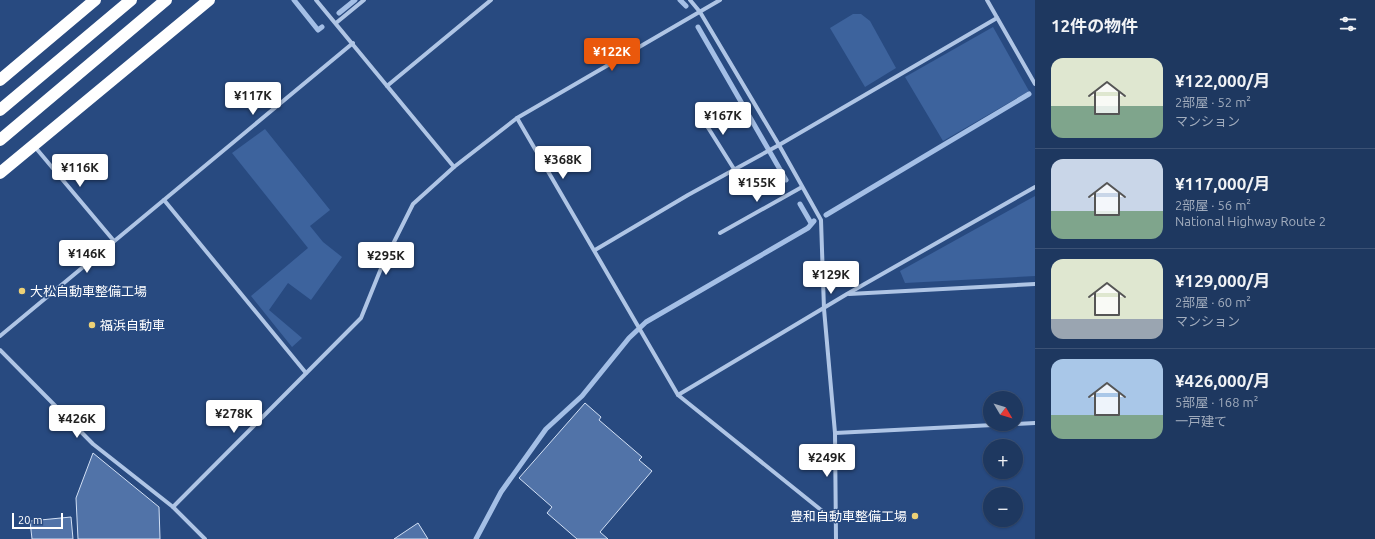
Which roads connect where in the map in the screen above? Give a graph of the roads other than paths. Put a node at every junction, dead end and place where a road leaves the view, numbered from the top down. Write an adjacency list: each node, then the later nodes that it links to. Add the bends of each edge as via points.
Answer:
1 (95, 0): 15 (highway)
2 (130, 0): 18 (highway)
3 (166, 0): 21 (highway)
4 (209, 0): 22 (highway)
5 (316, 0): 13 (street)
6 (364, 0): 13 (street)
7 (492, 0): 17 (street)
8 (690, 0): 11 (street)
9 (720, 0): 11 (street)
10 (987, 0): 12 (street)
11 (700, 12): 20 (street); 23 (street)
12 (997, 18): 16 (street); 23 (street)
13 (336, 23): 14 (street)
14 (353, 43): 17 (street); 29 (street)
15 (0, 80)
16 (1035, 84)
17 (387, 86): 24 (street)
18 (0, 110)
19 (697, 110): 25 (street)
20 (517, 118): 24 (street); 32 (street)
21 (0, 140)
22 (33, 145): 26 (highway); 31 (street)
23 (779, 145): 25 (street); 28 (street)
24 (454, 166): 38 (street, via 413,204 382,266 361,318)
25 (734, 170): 32 (street)
26 (0, 173)
27 (1035, 186): 34 (street)
28 (802, 187): 30 (street); 35 (street, via 821,220)
29 (164, 200): 31 (street); 38 (street)
30 (720, 233)
31 (114, 242): 36 (street)
32 (595, 250): 39 (street)
33 (1035, 284): 34 (street)
34 (847, 294): 35 (street)
35 (824, 309): 39 (street); 41 (street)
36 (0, 336)
37 (0, 350): 42 (street, via 93,444)
38 (306, 373): 42 (street)
39 (678, 395): 43 (street)
40 (1035, 423): 41 (street)
41 (835, 433): 43 (street)
42 (173, 507): 44 (street)
43 (836, 522): 45 (street)
44 (205, 539)
45 (836, 539)

